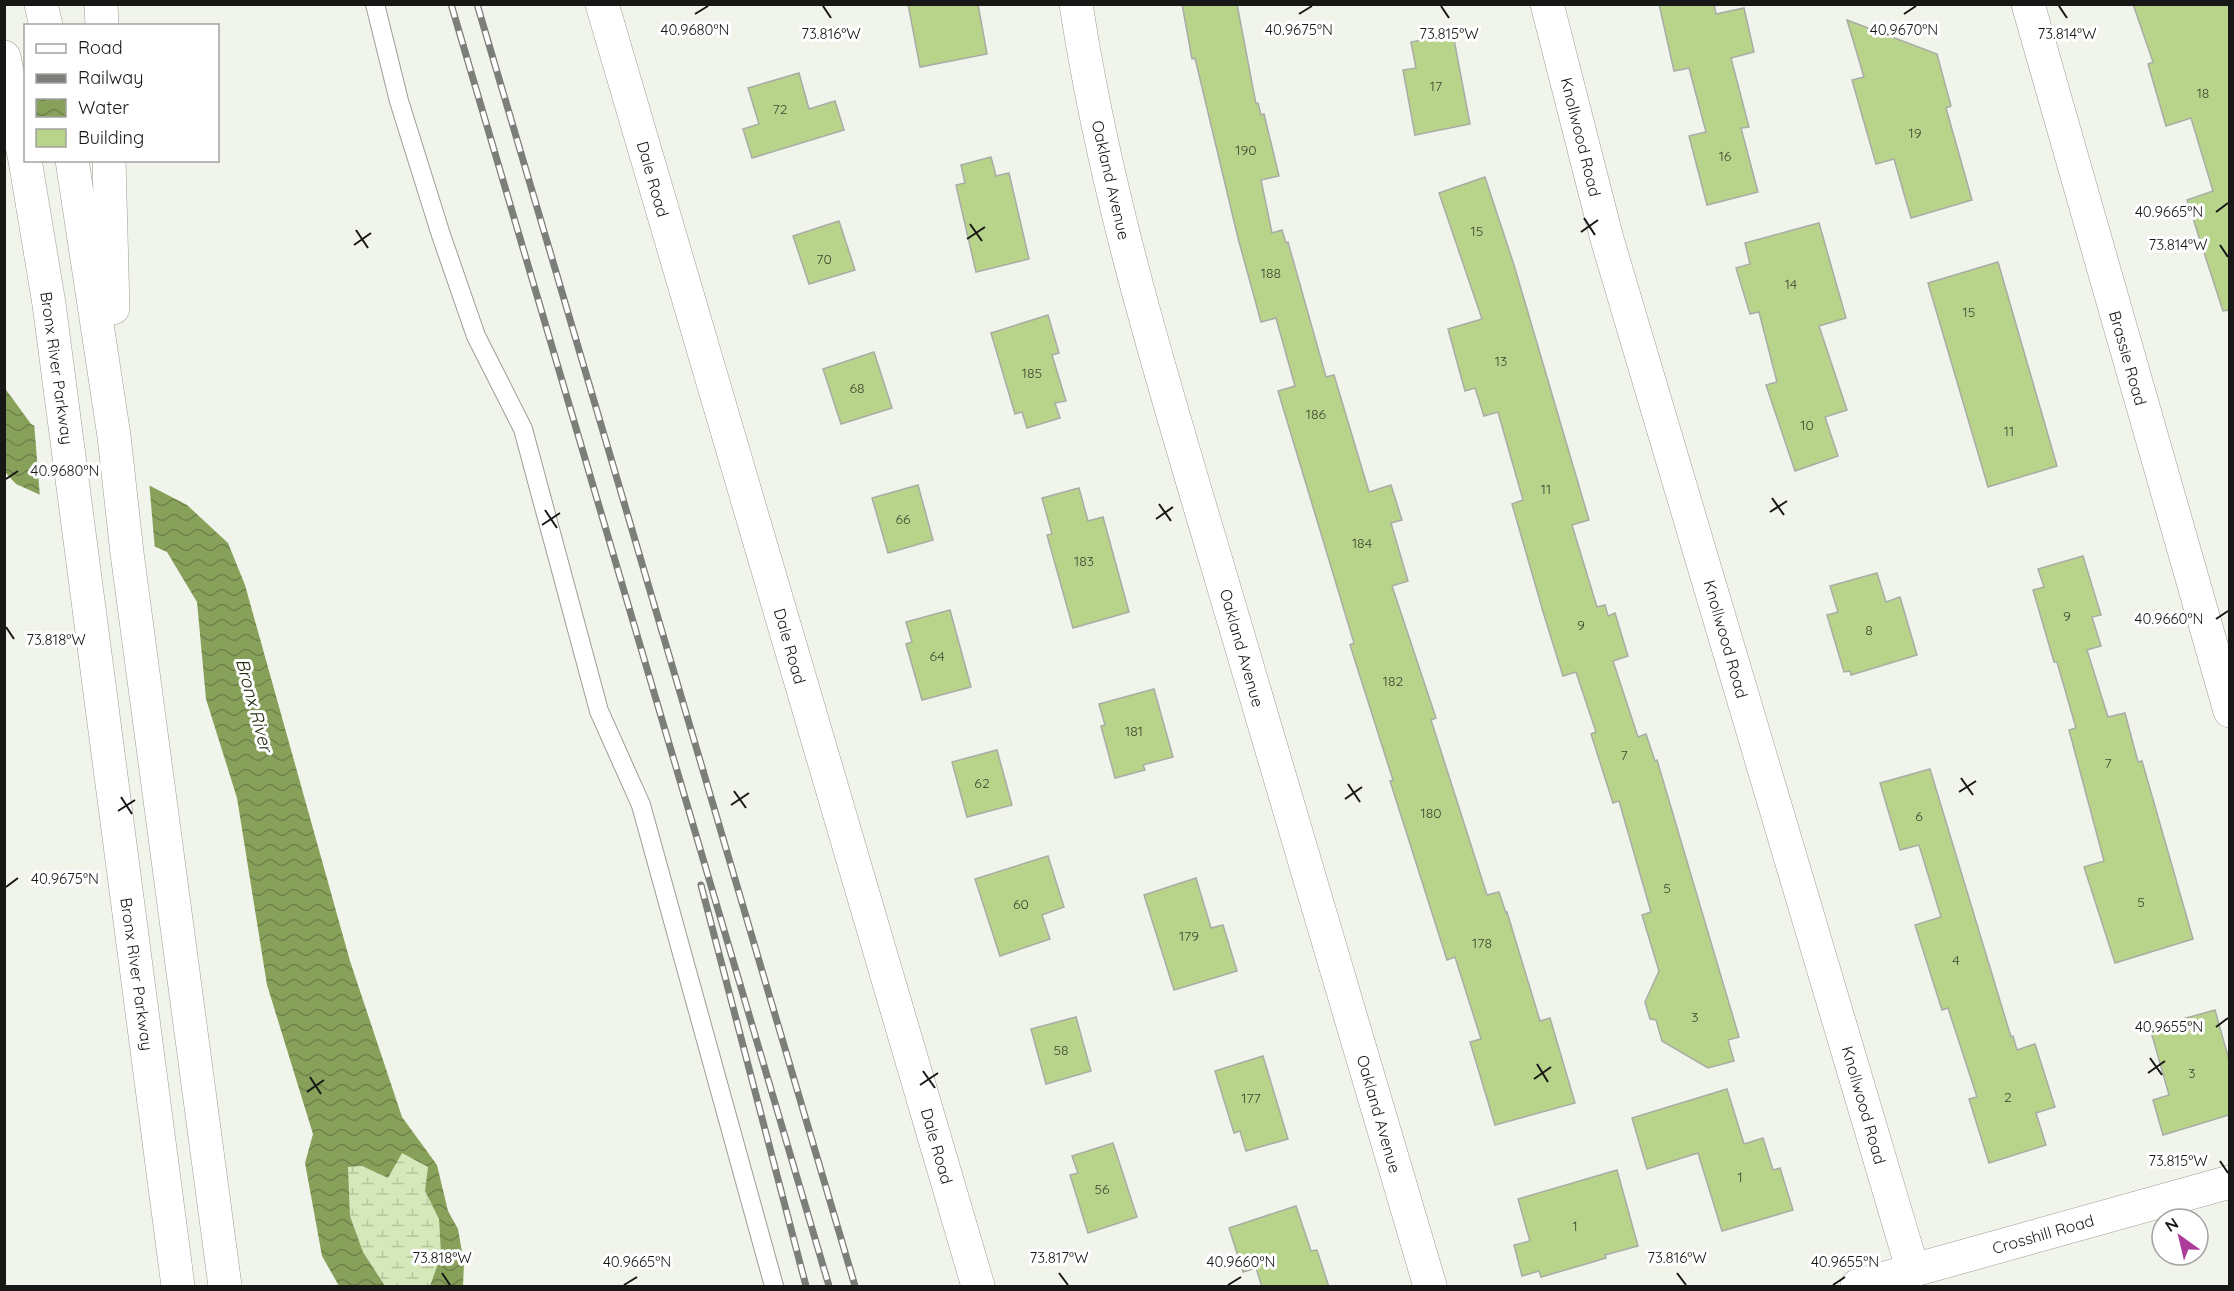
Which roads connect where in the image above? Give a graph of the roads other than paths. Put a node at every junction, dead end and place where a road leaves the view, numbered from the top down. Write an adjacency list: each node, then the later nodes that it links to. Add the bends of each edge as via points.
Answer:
1 (41, 4): 8 (main road)
2 (101, 4): 9 (main road)
3 (375, 4): 21 (lane, via 399,101 476,336 523,429 599,711 641,805)
4 (602, 4): 22 (main road, Dale Road)
5 (1076, 4): 23 (main road, Oakland Avenue, via 1088,81 1124,239)
6 (1547, 4): 18 (main road, Knollwood Road, via 1607,239)
7 (2028, 4): 16 (main road, Brassie Road)
8 (46, 24)
9 (102, 24)
10 (4, 57): 11 (main road, Bronx River Parkway)
11 (24, 162)
12 (24, 162): 19 (main road, Bronx River Parkway, via 64,412)
13 (72, 162): 15 (main road)
14 (109, 162): 15 (main road)
15 (114, 436): 20 (main road)
16 (2229, 711)
17 (2229, 1182): 18 (main road, Crosshill Road)
18 (1913, 1271): 24 (main road, Crosshill Road)
19 (178, 1287)
20 (225, 1287)
21 (774, 1287)
22 (978, 1287)
23 (1430, 1287)
24 (1857, 1287)

